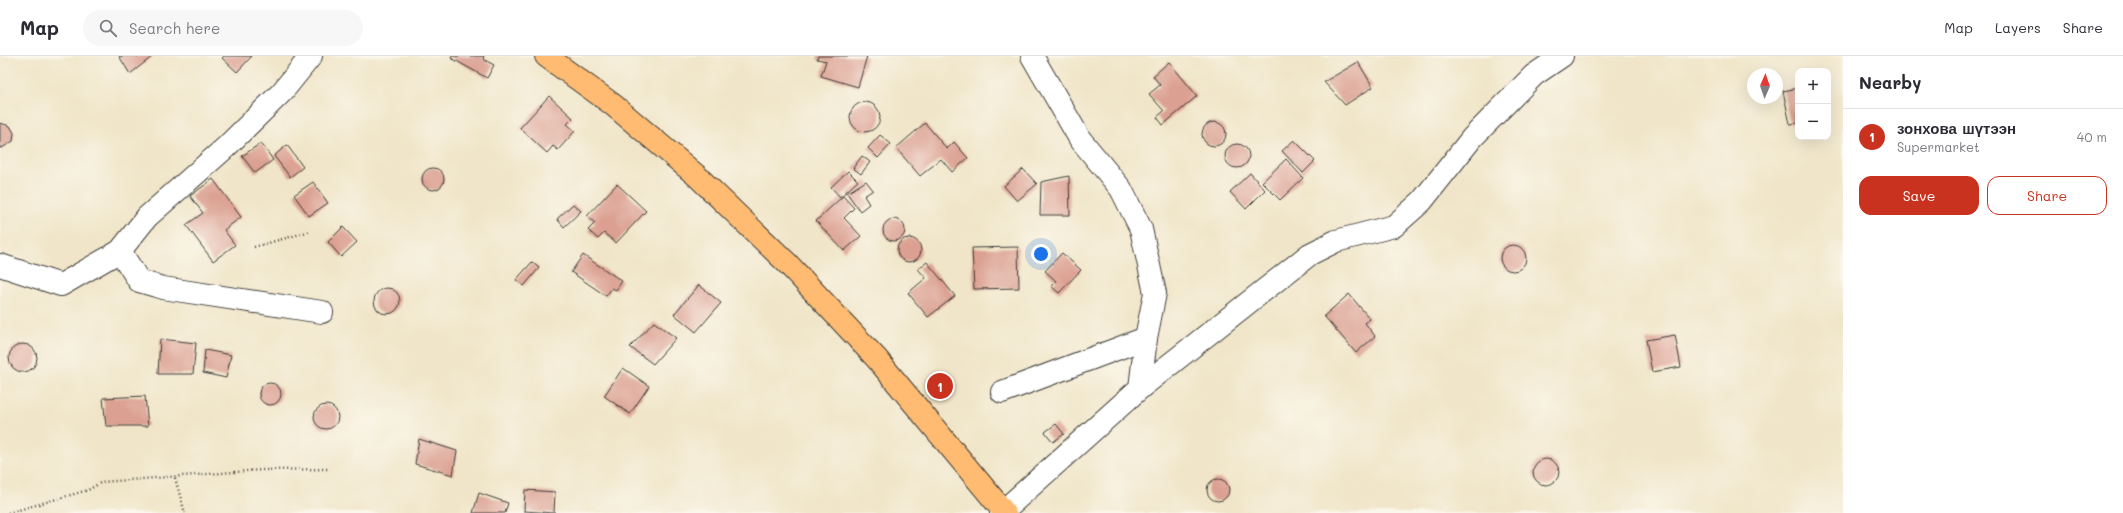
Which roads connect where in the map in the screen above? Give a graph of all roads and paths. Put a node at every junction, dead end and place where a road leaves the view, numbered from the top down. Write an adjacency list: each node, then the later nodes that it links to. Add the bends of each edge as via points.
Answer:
1 (311, 56): 7 (street, via 282,92 225,148 147,217)
2 (546, 56): 15 (main road, via 612,104 697,176 788,264 877,359)
3 (1032, 56): 10 (street, via 1080,139 1121,189 1141,229 1155,293)
4 (1562, 56): 11 (street, via 1534,76 1472,138 1422,201 1394,226 1336,241 1310,254)
5 (311, 231): 6 (path)
6 (254, 247)
7 (120, 251): 8 (street, via 61,285); 9 (street, via 139,281 163,288)
8 (0, 265)
9 (322, 312)
10 (1146, 338): 11 (street); 12 (street)
11 (1140, 388): 15 (street)
12 (1002, 392)
13 (329, 469): 14 (path, via 261,470)
14 (175, 478): 16 (path, via 102,482 88,490); 17 (path)
15 (1003, 512)
16 (8, 513)
17 (185, 513)

